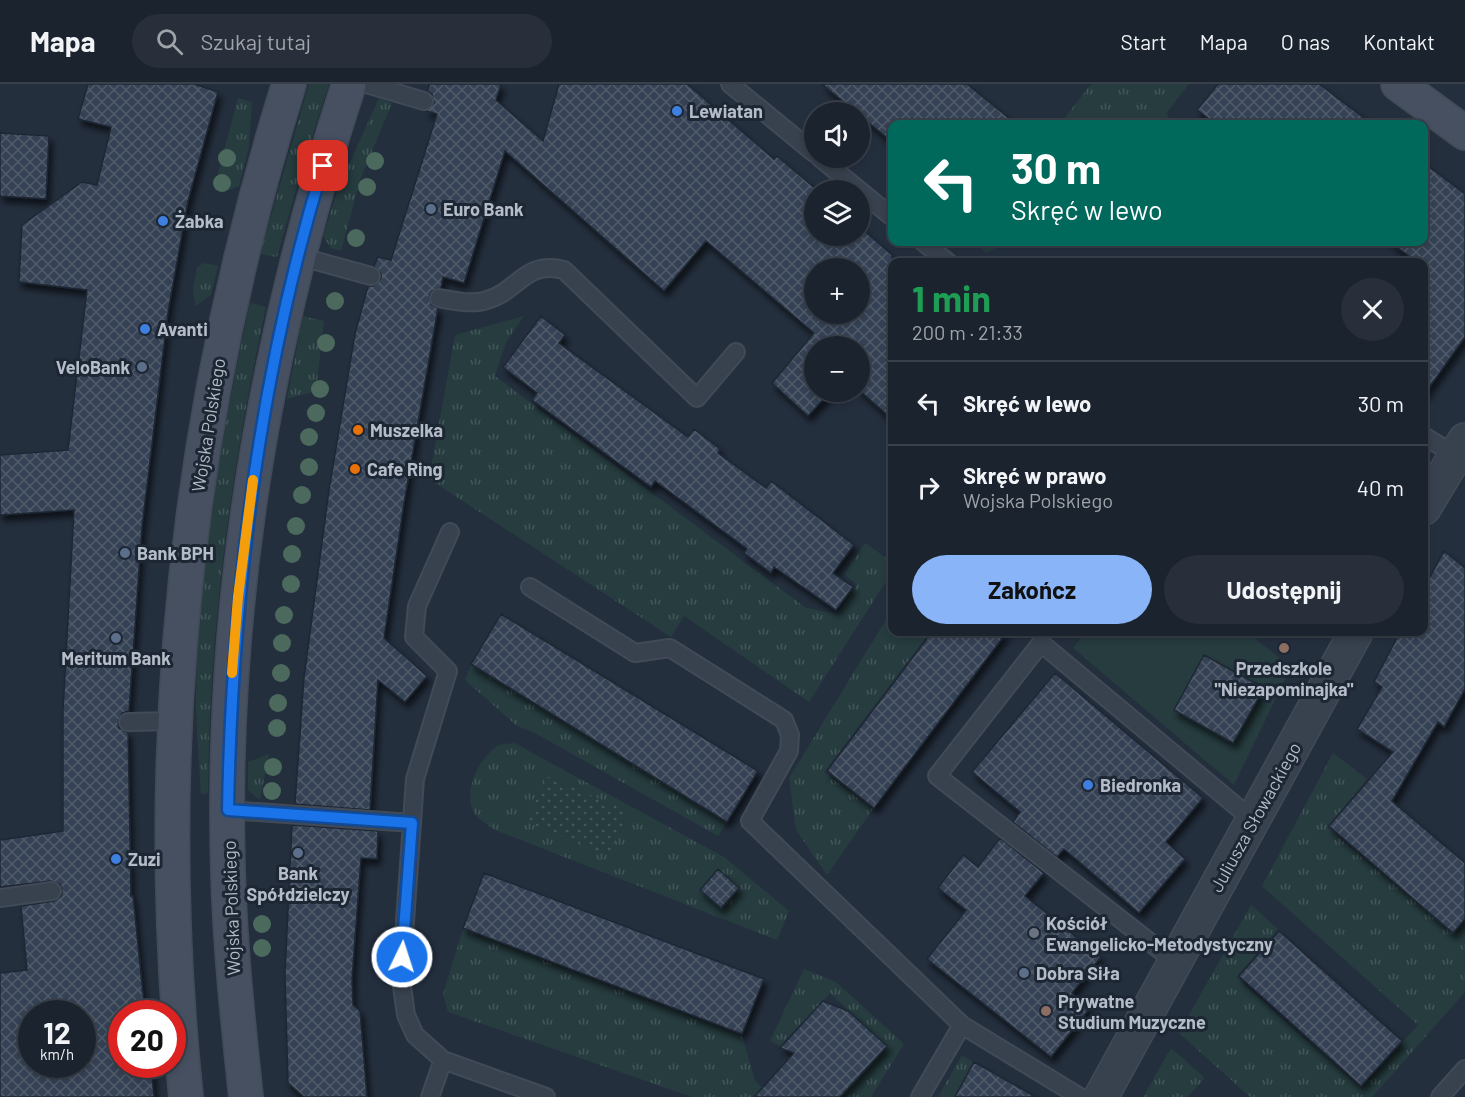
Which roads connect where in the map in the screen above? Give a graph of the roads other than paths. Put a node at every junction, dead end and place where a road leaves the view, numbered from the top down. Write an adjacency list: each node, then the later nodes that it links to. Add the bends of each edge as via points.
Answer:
1 (289, 84): 24 (street, Wojska Polskiego, via 252,210 205,433 182,608)
2 (349, 84): 12 (street, Wojska Polskiego)
3 (366, 84): 6 (lane)
4 (730, 84): 8 (lane)
5 (1398, 84): 7 (street)
6 (424, 101)
7 (1465, 133)
8 (804, 145)
9 (832, 168): 10 (lane)
10 (888, 214)
11 (928, 246): 13 (lane)
12 (298, 256): 14 (lane); 26 (street, Wojska Polskiego, via 277,349 247,522 233,669)
13 (943, 258)
14 (371, 276)
15 (439, 298): 16 (lane, via 463,302 488,300 547,266 564,270 697,398)
16 (736, 352)
17 (1428, 437): 18 (lane)
18 (1460, 447): 19 (street)
19 (1428, 501)
20 (450, 532): 28 (lane, via 417,606 414,637 448,672 415,779)
21 (530, 587): 32 (lane, via 635,653 670,648 784,720 790,735 789,751 750,821)
22 (1354, 636): 27 (street, Juliusza Słowackiego)
23 (1046, 637): 27 (lane); 31 (lane, via 937,776)
24 (174, 721): 25 (lane); 35 (street, Wojska Polskiego, via 172,944)
25 (128, 722)
26 (228, 810): 28 (lane); 36 (street, Wojska Polskiego, via 234,987)
27 (1254, 822): 31 (street, Juliusza Słowackiego)
28 (412, 823): 33 (lane, via 401,979 406,1015 415,1035)
29 (52, 891): 30 (lane)
30 (0, 898)
31 (1174, 962): 41 (street, Juliusza Słowackiego)
32 (962, 1025): 39 (lane); 40 (lane)
33 (443, 1060): 37 (lane); 38 (lane)
34 (1465, 1069): 42 (lane)
35 (186, 1097)
36 (246, 1097)
37 (430, 1097)
38 (546, 1097)
39 (920, 1097)
40 (1080, 1097)
41 (1101, 1097)
42 (1440, 1097)

